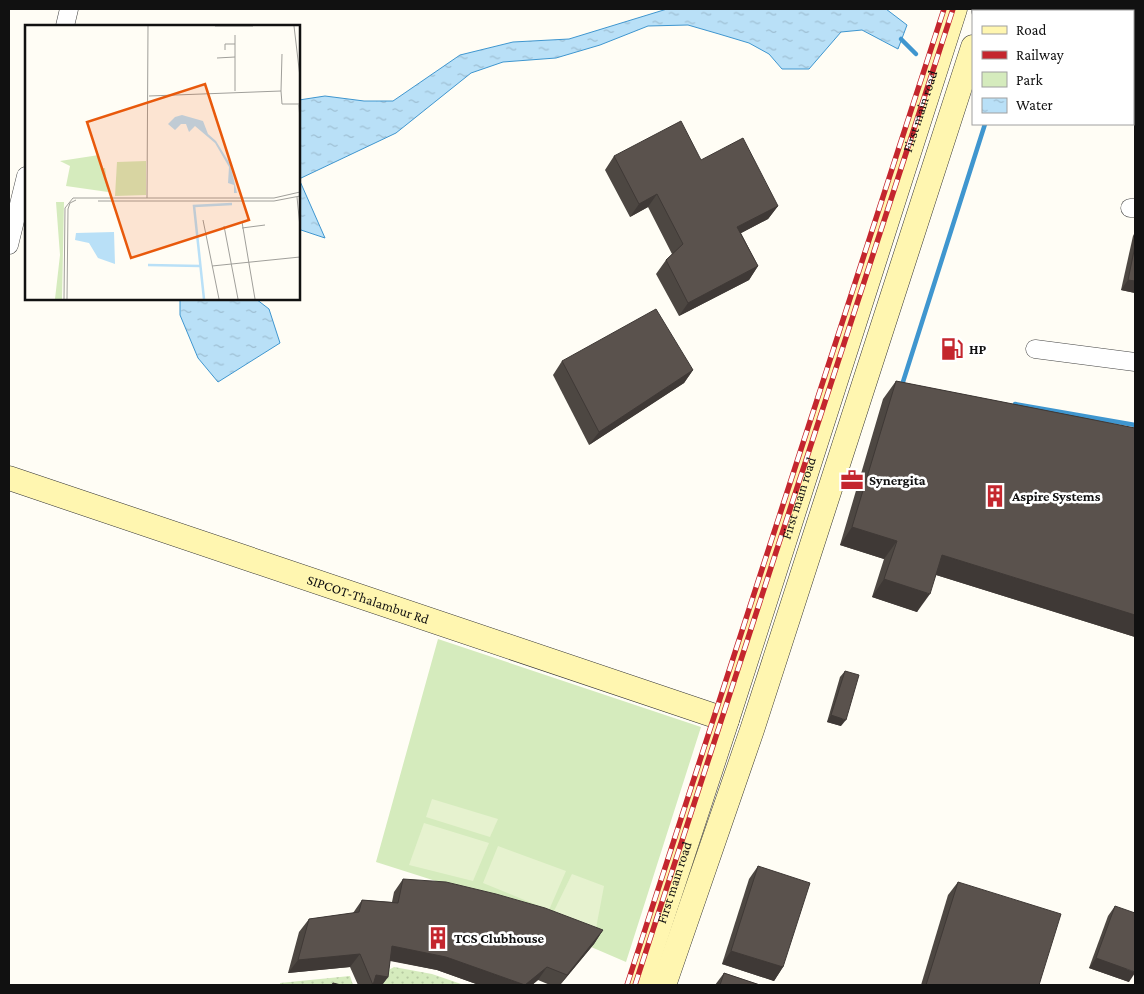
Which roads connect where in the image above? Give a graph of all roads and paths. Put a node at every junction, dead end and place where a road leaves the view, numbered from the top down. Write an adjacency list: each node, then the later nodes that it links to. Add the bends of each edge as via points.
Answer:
1 (69, 9): 3 (street)
2 (955, 9): 10 (street, First main road)
3 (65, 25)
4 (972, 50): 12 (street, via 752,730)
5 (25, 180): 6 (street)
6 (9, 244)
7 (1035, 349): 8 (street)
8 (1135, 362)
9 (9, 478): 10 (street, SIPCOT-Thalambur Rd)
10 (727, 720): 11 (street, First main road)
11 (640, 985)
12 (664, 985)

